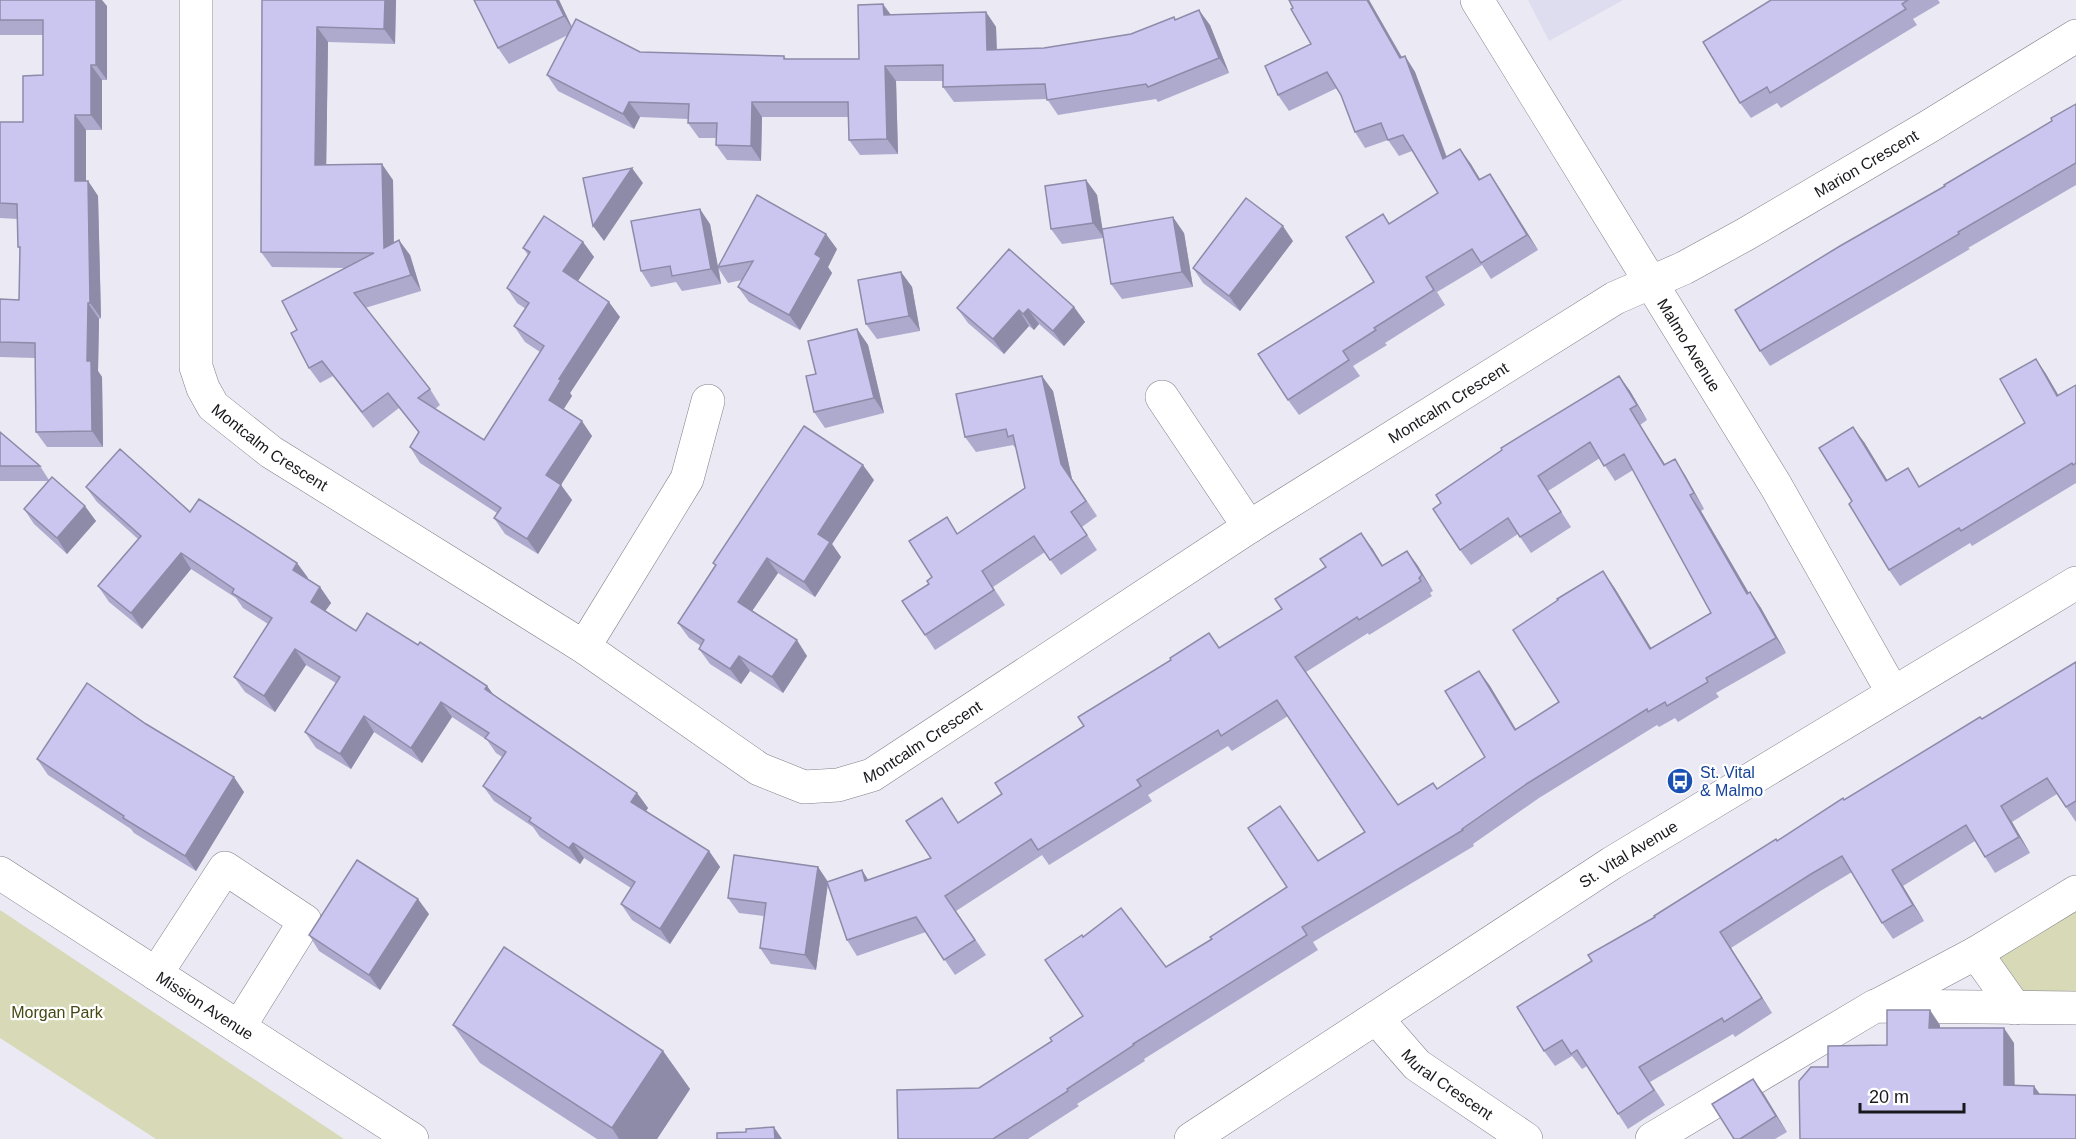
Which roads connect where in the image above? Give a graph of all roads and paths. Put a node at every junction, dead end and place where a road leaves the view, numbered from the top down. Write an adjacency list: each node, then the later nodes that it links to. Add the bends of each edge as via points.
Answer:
1 (196, 0): 9 (street, Montcalm Crescent, via 196,367 202,388 213,406 271,452)
2 (1477, 0): 4 (street, Malmo Avenue)
3 (2076, 36): 4 (street, Marion Crescent, via 1746,234)
4 (1651, 282): 7 (street, Montcalm Crescent, via 1615,298); 10 (street, Malmo Avenue, via 1776,486)
5 (1162, 397): 7 (street)
6 (708, 400): 9 (street, via 687,478)
7 (1249, 527): 9 (street, Montcalm Crescent, via 872,775 838,785 804,787 759,769)
8 (2076, 583): 10 (street, St. Vital Avenue)
9 (584, 647)
10 (1893, 693): 18 (street, St. Vital Avenue, via 1612,863)
11 (0, 873): 14 (street, Mission Avenue)
12 (2076, 892): 13 (street)
13 (1976, 953): 15 (street); 16 (street)
14 (156, 974): 19 (street, Mission Avenue); 19 (street, via 225,868 305,921)
15 (1875, 1006): 16 (street); 23 (street)
16 (2015, 1008): 17 (street)
17 (2076, 1008)
18 (1376, 1018): 21 (street, St. Vital Avenue); 22 (street, Mural Crescent, via 1417,1065)
19 (239, 1027): 20 (street, Mission Avenue)
20 (411, 1139)
21 (1191, 1139)
22 (1526, 1139)
23 (1652, 1139)

